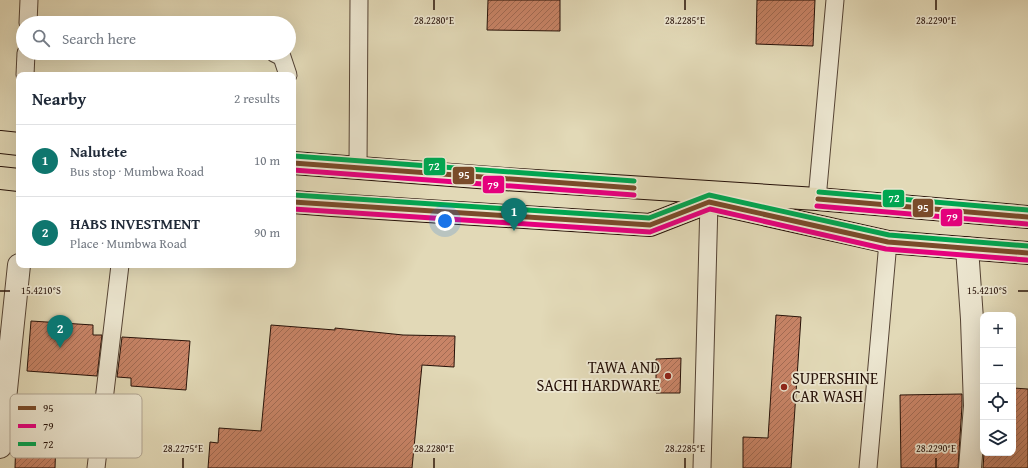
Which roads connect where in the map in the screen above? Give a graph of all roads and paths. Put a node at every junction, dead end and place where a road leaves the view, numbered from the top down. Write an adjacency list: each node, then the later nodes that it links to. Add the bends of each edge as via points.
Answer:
1 (29, 0): 4 (lane)
2 (359, 0): 12 (lane)
3 (835, 0): 15 (lane)
4 (28, 16)
5 (26, 60): 7 (lane)
6 (283, 60): 8 (lane)
7 (25, 72)
8 (287, 72)
9 (0, 142): 10 (main road)
10 (16, 144)
11 (296, 163): 12 (main road)
12 (358, 168): 15 (main road, via 504,180)
13 (0, 178): 14 (main road)
14 (16, 180)
15 (817, 199): 18 (main road)
16 (296, 202): 17 (main road, via 650,225)
17 (709, 202): 19 (main road); 28 (lane)
18 (1028, 217)
19 (888, 242): 20 (main road); 29 (lane)
20 (967, 248): 21 (main road); 30 (street, via 975,406)
21 (1028, 253)
22 (19, 268): 25 (street)
23 (120, 268): 24 (lane)
24 (105, 394)
25 (0, 447)
26 (97, 458): 27 (lane)
27 (96, 468)
28 (702, 468)
29 (868, 468)
30 (970, 468)

